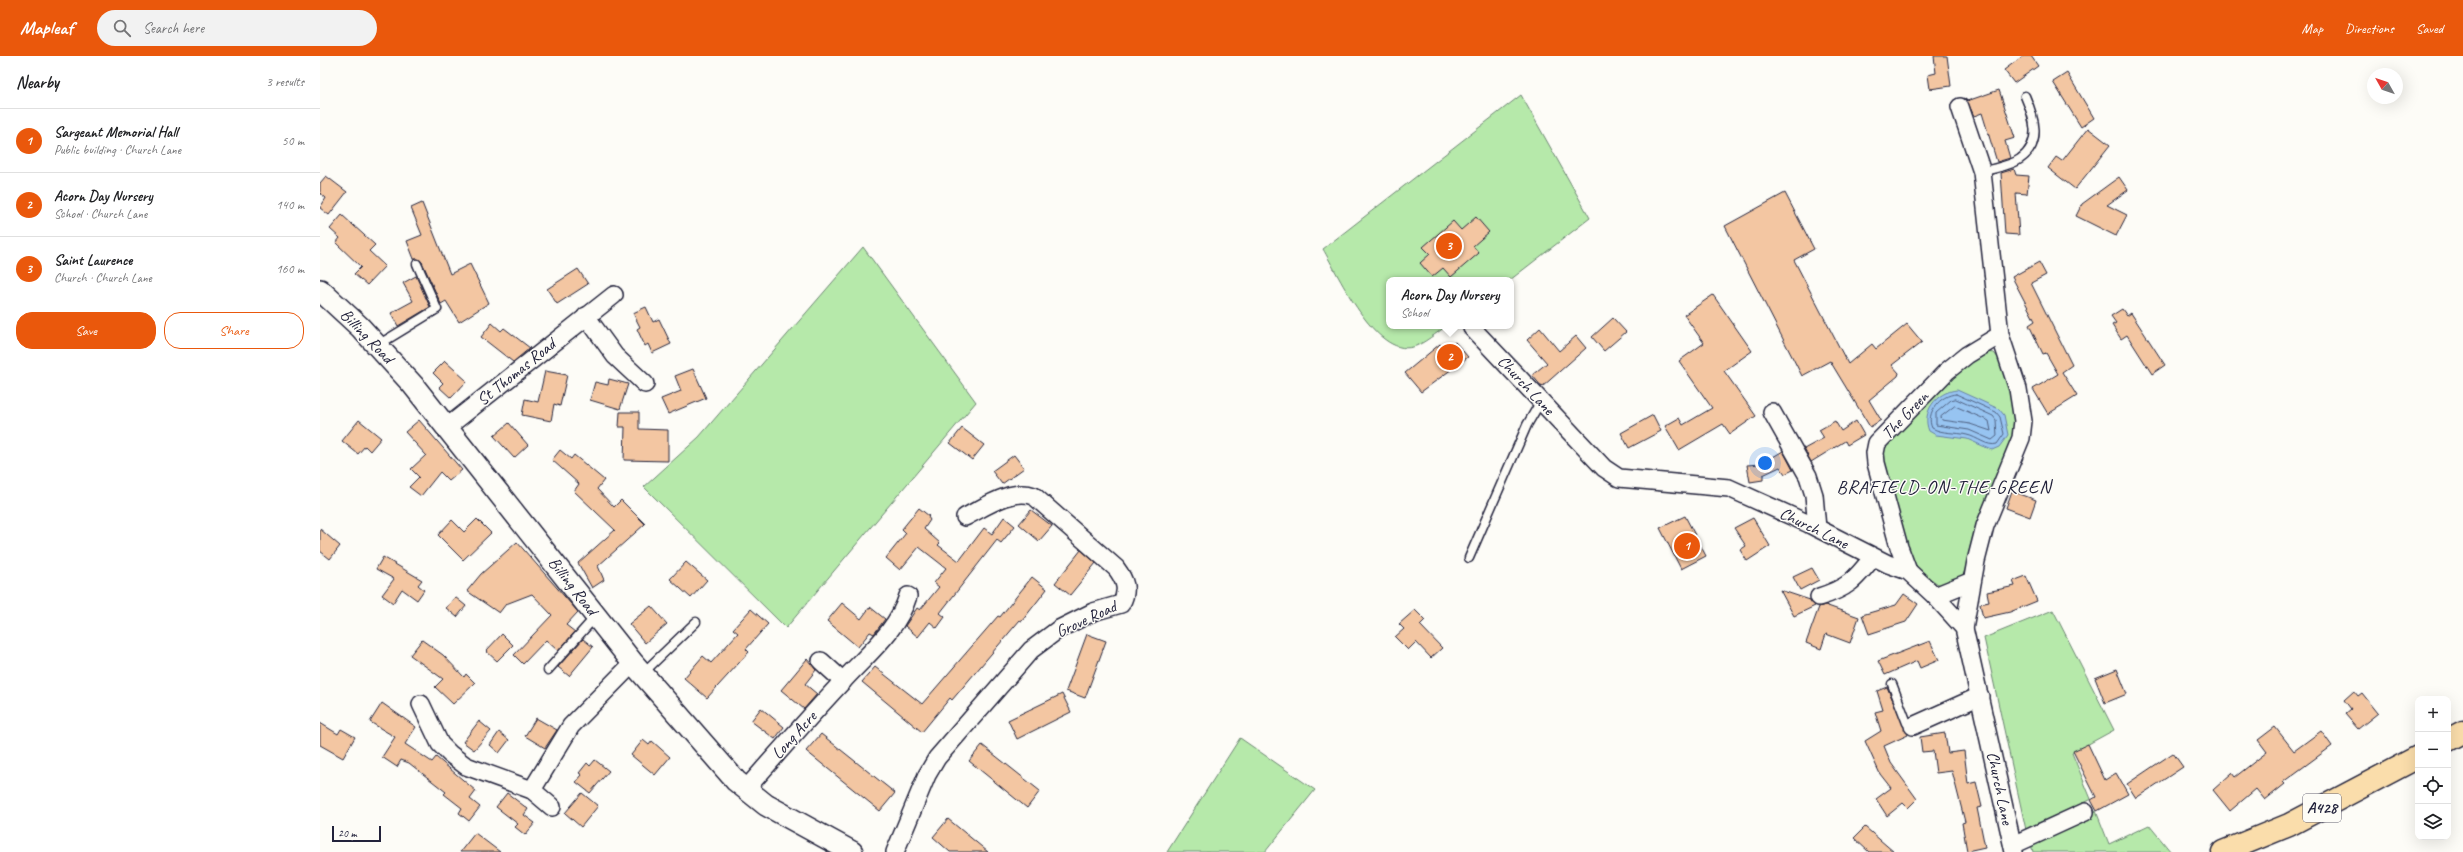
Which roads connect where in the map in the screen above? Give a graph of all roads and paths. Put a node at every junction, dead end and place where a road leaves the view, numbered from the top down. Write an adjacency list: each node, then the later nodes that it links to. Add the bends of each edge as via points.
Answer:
1 (2025, 96): 3 (lane, via 2036,129 2028,152 2020,160)
2 (1960, 107): 3 (street)
3 (1982, 172): 9 (street)
4 (417, 264): 10 (lane, via 437,309)
5 (320, 290): 10 (street, Billing Road)
6 (614, 294): 7 (street, St Thomas Road)
7 (586, 316): 11 (street, via 615,356); 14 (street, St Thomas Road)
8 (1473, 329): 12 (street, Church Lane)
9 (2000, 335): 19 (street, The Green, via 1947,371 1878,443 1876,463); 20 (street, via 2018,389 2023,421 2021,438 1985,526)
10 (378, 345): 14 (street, Billing Road)
11 (645, 384)
12 (1541, 400): 16 (street, Church Lane, via 1604,468 1619,478 1729,488); 18 (lane, via 1527,426)
13 (1772, 412): 16 (street, via 1808,476 1814,495)
14 (446, 428): 24 (street, Billing Road)
15 (965, 517): 44 (street, Grove Road, via 1015,493 1034,496 1116,568 1125,580 1126,596 1122,604 1093,612 1059,629 1031,650 937,758 927,775)
16 (1817, 528): 17 (street, Church Lane)
17 (1873, 557): 19 (street, Church Lane); 23 (street, via 1854,582 1836,592)
18 (1470, 558)
19 (1908, 571): 22 (street, Church Lane)
20 (1972, 581): 22 (street); 26 (street)
21 (908, 596): 30 (street, Long Acre, via 896,622 878,646)
22 (1935, 596): 26 (street, Church Lane)
23 (1819, 597)
24 (596, 616): 28 (street, Billing Road); 29 (lane)
25 (696, 622): 28 (lane)
26 (1964, 628): 32 (street, Church Lane)
27 (821, 661): 30 (street)
28 (638, 668): 38 (street, Billing Road, via 685,724); 39 (street, via 571,726)
29 (548, 670)
30 (843, 681): 38 (street, Long Acre)
31 (1892, 684): 34 (lane, via 1907,723)
32 (1980, 696): 34 (street); 42 (street, Church Lane)
33 (421, 704): 39 (street, via 440,744 466,766)
34 (1913, 726)
35 (2463, 732): 36 (highway)
36 (2451, 738)
37 (2415, 759): 45 (highway, A428, via 2289,825)
38 (746, 789): 43 (street, Billing Road, via 766,805)
39 (532, 790): 40 (street)
40 (552, 807)
41 (2085, 812): 42 (street)
42 (2014, 849)
43 (852, 852)
44 (895, 852)
45 (2223, 852)

